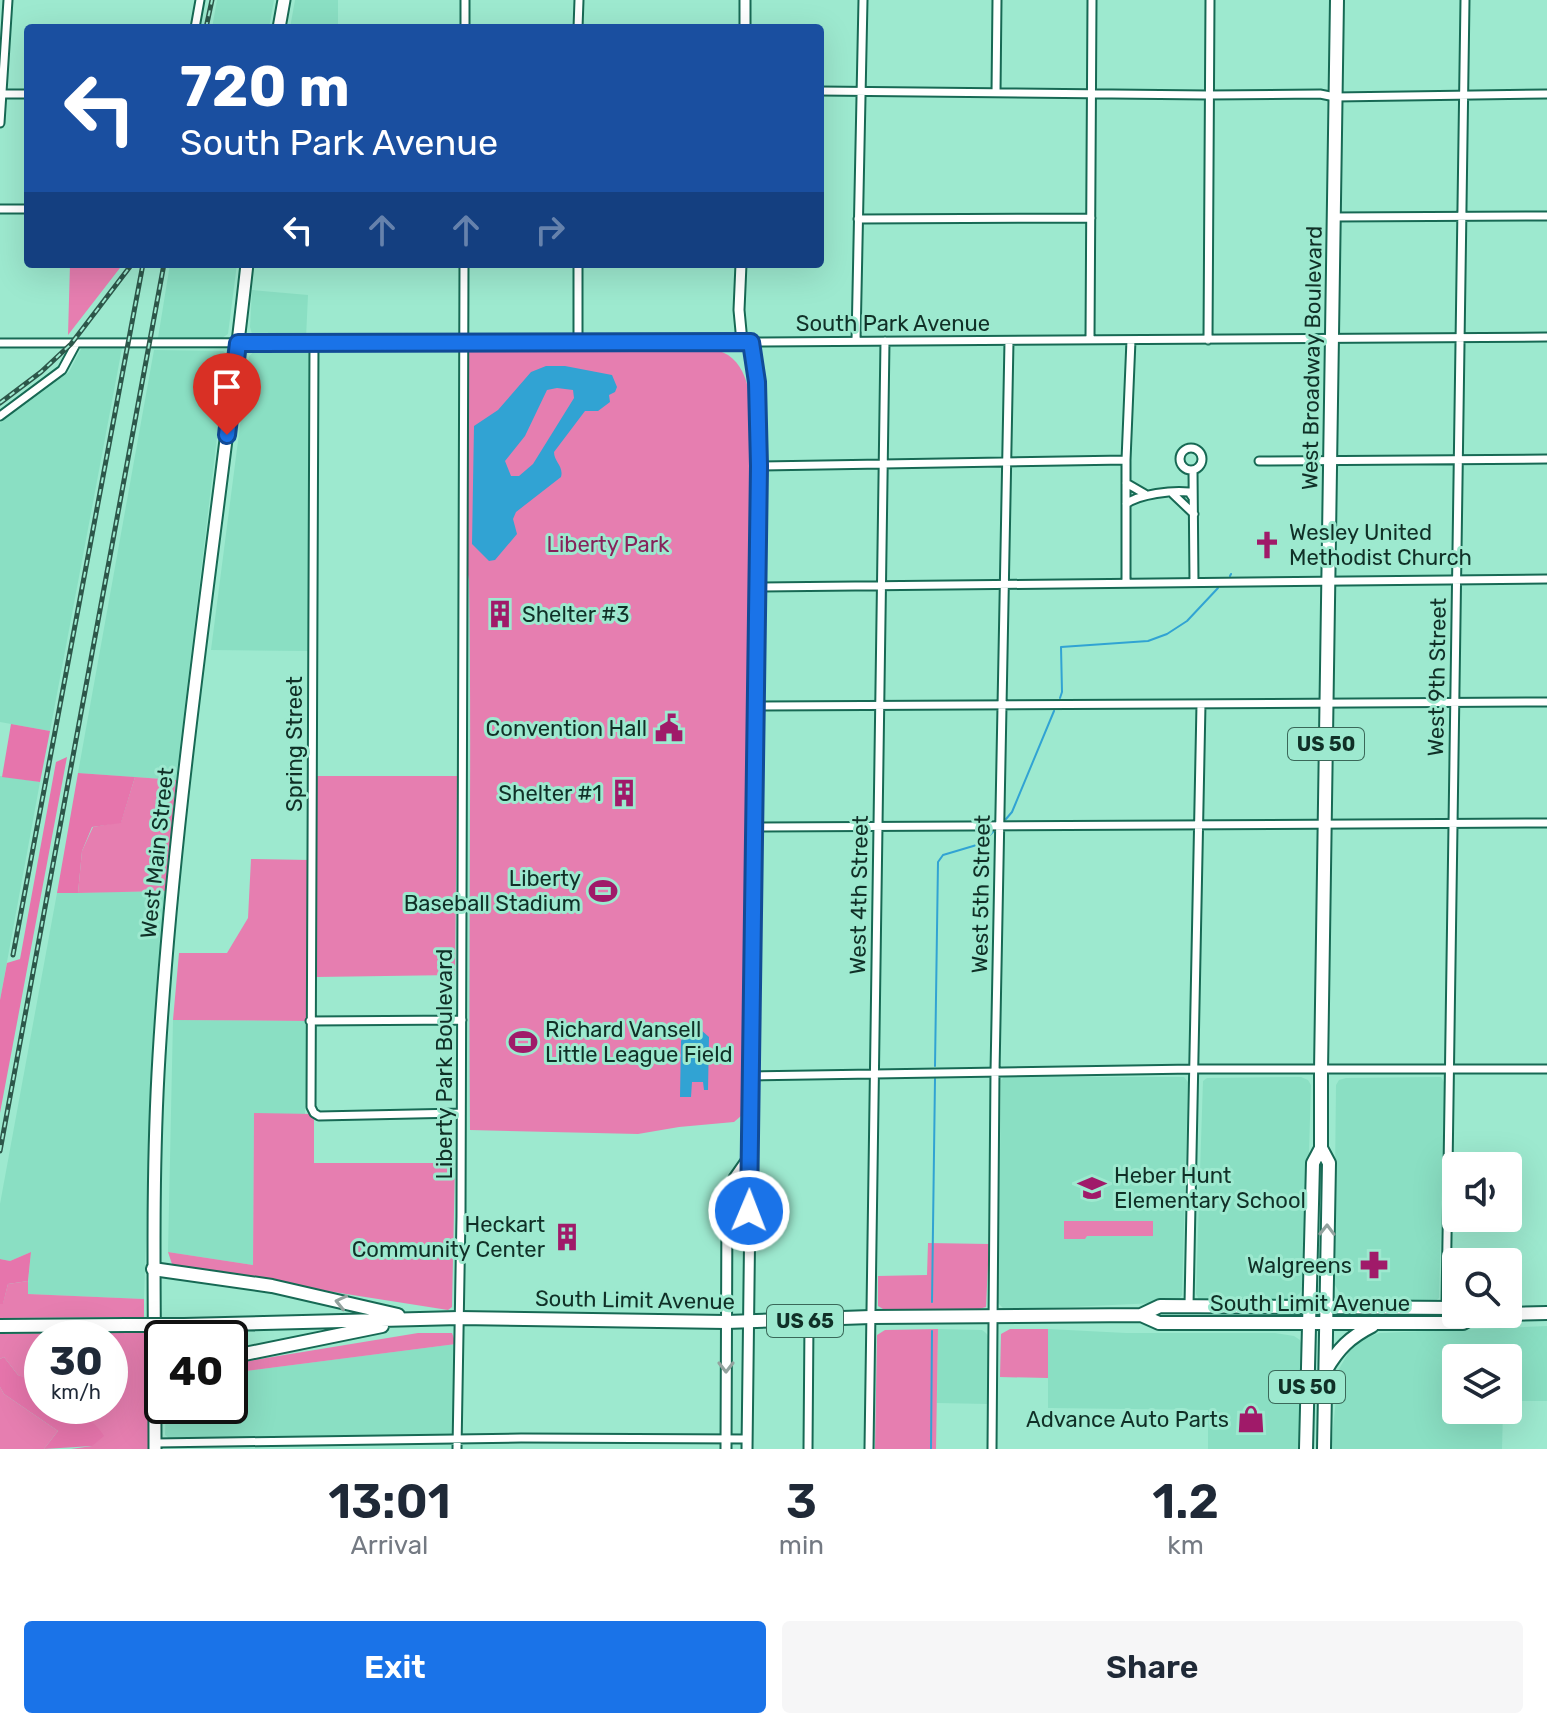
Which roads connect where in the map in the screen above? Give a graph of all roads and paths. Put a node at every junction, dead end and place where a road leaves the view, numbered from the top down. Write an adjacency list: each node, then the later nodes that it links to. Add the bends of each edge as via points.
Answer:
1 (8, 0): 21 (street)
2 (200, 0): 13 (street)
3 (284, 0): 14 (main road)
4 (465, 0): 15 (street)
5 (579, 0): 16 (street)
6 (745, 0): 17 (street)
7 (863, 0): 19 (street)
8 (997, 0): 20 (street)
9 (1092, 0): 23 (street)
10 (1210, 0): 25 (street)
11 (1337, 0): 27 (highway, West Broadway Boulevard / US 50)
12 (1465, 0): 26 (street, West 9th Street)
13 (195, 24)
14 (280, 24)
15 (465, 24)
16 (578, 24)
17 (745, 24)
18 (824, 91): 19 (street)
19 (860, 91): 20 (street); 35 (street)
20 (996, 93): 23 (street)
21 (1, 94): 22 (street); 28 (street)
22 (24, 94)
23 (1091, 94): 25 (street); 34 (street)
24 (1547, 94): 26 (street)
25 (1208, 95): 27 (street); 45 (street)
26 (1464, 95): 27 (street); 31 (street, West 9th Street)
27 (1335, 97): 33 (highway, West Broadway Boulevard / US 50)
28 (0, 123)
29 (0, 209): 30 (street)
30 (24, 209)
31 (1462, 216): 32 (street); 33 (street); 41 (street, West 9th Street)
32 (1547, 216)
33 (1334, 217): 42 (highway, West Broadway Boulevard / US 50)
34 (1091, 218): 35 (street); 43 (street)
35 (858, 219): 46 (street)
36 (247, 268): 52 (main road, West Main Street)
37 (464, 268): 54 (street, Liberty Park Boulevard)
38 (578, 268): 49 (street)
39 (741, 268): 50 (street, via 739,310)
40 (1547, 337): 41 (street, South Park Avenue)
41 (1460, 338): 42 (street, South Park Avenue); 59 (street, West 9th Street)
42 (1332, 339): 45 (street, South Park Avenue); 61 (highway, West Broadway Boulevard / US 50)
43 (1090, 340): 44 (street, South Park Avenue); 48 (street, South Park Avenue)
44 (1131, 340): 45 (street, South Park Avenue); 58 (street)
45 (1208, 340)
46 (856, 341): 47 (street, South Park Avenue); 50 (street, South Park Avenue)
47 (885, 341): 48 (street, South Park Avenue); 63 (street, West 4th Street)
48 (1009, 341): 62 (street, West 5th Street)
49 (578, 342): 50 (street, South Park Avenue); 54 (street, South Park Avenue)
50 (747, 342): 64 (street, via 757,382)
51 (0, 343): 55 (street, South Park Avenue)
52 (238, 343): 53 (street, South Park Avenue); 55 (street, South Park Avenue); 107 (main road, West Main Street, via 176,848 159,1058)
53 (314, 343): 54 (street, South Park Avenue); 95 (street, Spring Street)
54 (464, 343): 94 (street, Liberty Park Boulevard)
55 (76, 344): 56 (street, via 62,370)
56 (0, 416)
57 (1547, 459): 59 (street)
58 (1126, 460): 62 (street); 66 (street)
59 (1458, 460): 61 (street); 73 (street, West 9th Street)
60 (1259, 461): 61 (street)
61 (1330, 461): 74 (highway, West Broadway Boulevard / US 50)
62 (1007, 462): 63 (street); 77 (street, West 5th Street)
63 (883, 464): 64 (street); 78 (street, West 4th Street)
64 (759, 466): 79 (street)
65 (1193, 470): 69 (street)
66 (1126, 483): 67 (street); 70 (street)
67 (1145, 494): 68 (street); 70 (street)
68 (1173, 494): 69 (street, via 1189,492); 71 (street)
69 (1195, 500): 71 (street)
70 (1126, 504): 75 (street)
71 (1194, 514): 76 (street)
72 (1547, 579): 73 (street)
73 (1456, 580): 74 (street); 82 (street, West 9th Street)
74 (1329, 581): 76 (street); 81 (highway, West Broadway Boulevard / US 50)
75 (1126, 582): 76 (street); 77 (street)
76 (1194, 582)
77 (1005, 583): 78 (street); 83 (street, West 5th Street)
78 (881, 584): 79 (street); 85 (street, West 4th Street)
79 (757, 587): 86 (street)
80 (1547, 702): 82 (street)
81 (1327, 703): 82 (street); 84 (street); 89 (highway, West Broadway Boulevard / US 50)
82 (1454, 703): 87 (street, West 9th Street)
83 (1002, 704): 84 (street); 85 (street); 90 (street, West 5th Street)
84 (1201, 704): 91 (street)
85 (880, 705): 86 (street); 92 (street, West 4th Street)
86 (755, 706): 93 (street)
87 (1453, 823): 88 (street); 89 (street); 98 (street, West 9th Street)
88 (1547, 823)
89 (1325, 824): 91 (street); 99 (highway, West Broadway Boulevard / US 50)
90 (1000, 825): 91 (street); 92 (street); 100 (street, West 5th Street)
91 (1199, 825): 96 (street)
92 (878, 826): 93 (street); 101 (street, West 4th Street)
93 (754, 827): 102 (street)
94 (462, 1020): 95 (street); 103 (street, Liberty Park Boulevard)
95 (310, 1021): 103 (street, Spring Street, via 312,1111 319,1116)
96 (1194, 1069): 99 (street); 100 (street); 108 (street)
97 (1547, 1069): 98 (street)
98 (1449, 1070): 99 (street); 106 (street, West 9th Street)
99 (1321, 1071): 104 (highway, West Broadway Boulevard / US 50)
100 (995, 1072): 101 (street); 115 (street, West 5th Street)
101 (874, 1073): 102 (street); 116 (street, West 4th Street)
102 (750, 1076): 105 (street)
103 (461, 1113): 117 (street, Liberty Park Boulevard)
104 (1321, 1148): 109 (highway, West Broadway Boulevard / US 50, via 1313,1163); 110 (highway, West Broadway Boulevard / US 50, one-way to 104, via 1329,1163)
105 (750, 1155): 121 (street, via 727,1198); 122 (street)
106 (1450, 1248)
107 (153, 1269): 118 (highway, one-way to 107, via 272,1286); 119 (main road, West Main Street)
108 (1189, 1305): 109 (highway, South Limit Avenue / US 65); 114 (highway, South Limit Avenue / US 65, via 1160,1306)
109 (1308, 1307): 110 (highway, South Limit Avenue / US 65); 124 (highway, West Broadway Boulevard / US 50)
110 (1325, 1308): 111 (highway, South Limit Avenue / US 65); 125 (highway, West Broadway Boulevard / US 50)
111 (1442, 1308)
112 (1547, 1313): 113 (highway, South Limit Avenue / US 65)
113 (1522, 1314)
114 (1141, 1315): 115 (highway, South Limit Avenue / US 65); 124 (highway, South Limit Avenue / US 65, via 1159,1323)
115 (993, 1316): 116 (highway, South Limit Avenue / US 65); 138 (street, West 5th Street)
116 (871, 1317): 120 (highway, South Limit Avenue / US 65); 137 (street, West 4th Street)
117 (459, 1318): 118 (highway, South Limit Avenue / US 65); 121 (highway, South Limit Avenue / US 65); 131 (street, Liberty Park Boulevard)
118 (417, 1319): 127 (highway, US 65, bridge); 128 (highway)
119 (156, 1320)
120 (809, 1321): 122 (highway, South Limit Avenue / US 65); 136 (street)
121 (726, 1322): 122 (highway, South Limit Avenue / US 65); 132 (street, one-way to 132)
122 (748, 1322): 133 (street)
123 (1442, 1323): 126 (highway, South Limit Avenue / US 65)
124 (1308, 1324): 125 (highway, South Limit Avenue / US 65); 139 (highway, West Broadway Boulevard / US 50)
125 (1325, 1324): 126 (highway, South Limit Avenue / US 65); 129 (highway, West Broadway Boulevard / US 50)
126 (1378, 1324): 129 (highway, via 1350,1338)
127 (0, 1326)
128 (248, 1353)
129 (1324, 1373): 140 (highway, West Broadway Boulevard / US 50)
130 (156, 1424): 134 (main road, West Main Street)
131 (457, 1438): 132 (street); 134 (street); 135 (street, Liberty Park Boulevard)
132 (726, 1444): 133 (street)
133 (747, 1444)
134 (155, 1446)
135 (457, 1449)
136 (808, 1449)
137 (869, 1449)
138 (992, 1449)
139 (1306, 1449)
140 (1324, 1449)

